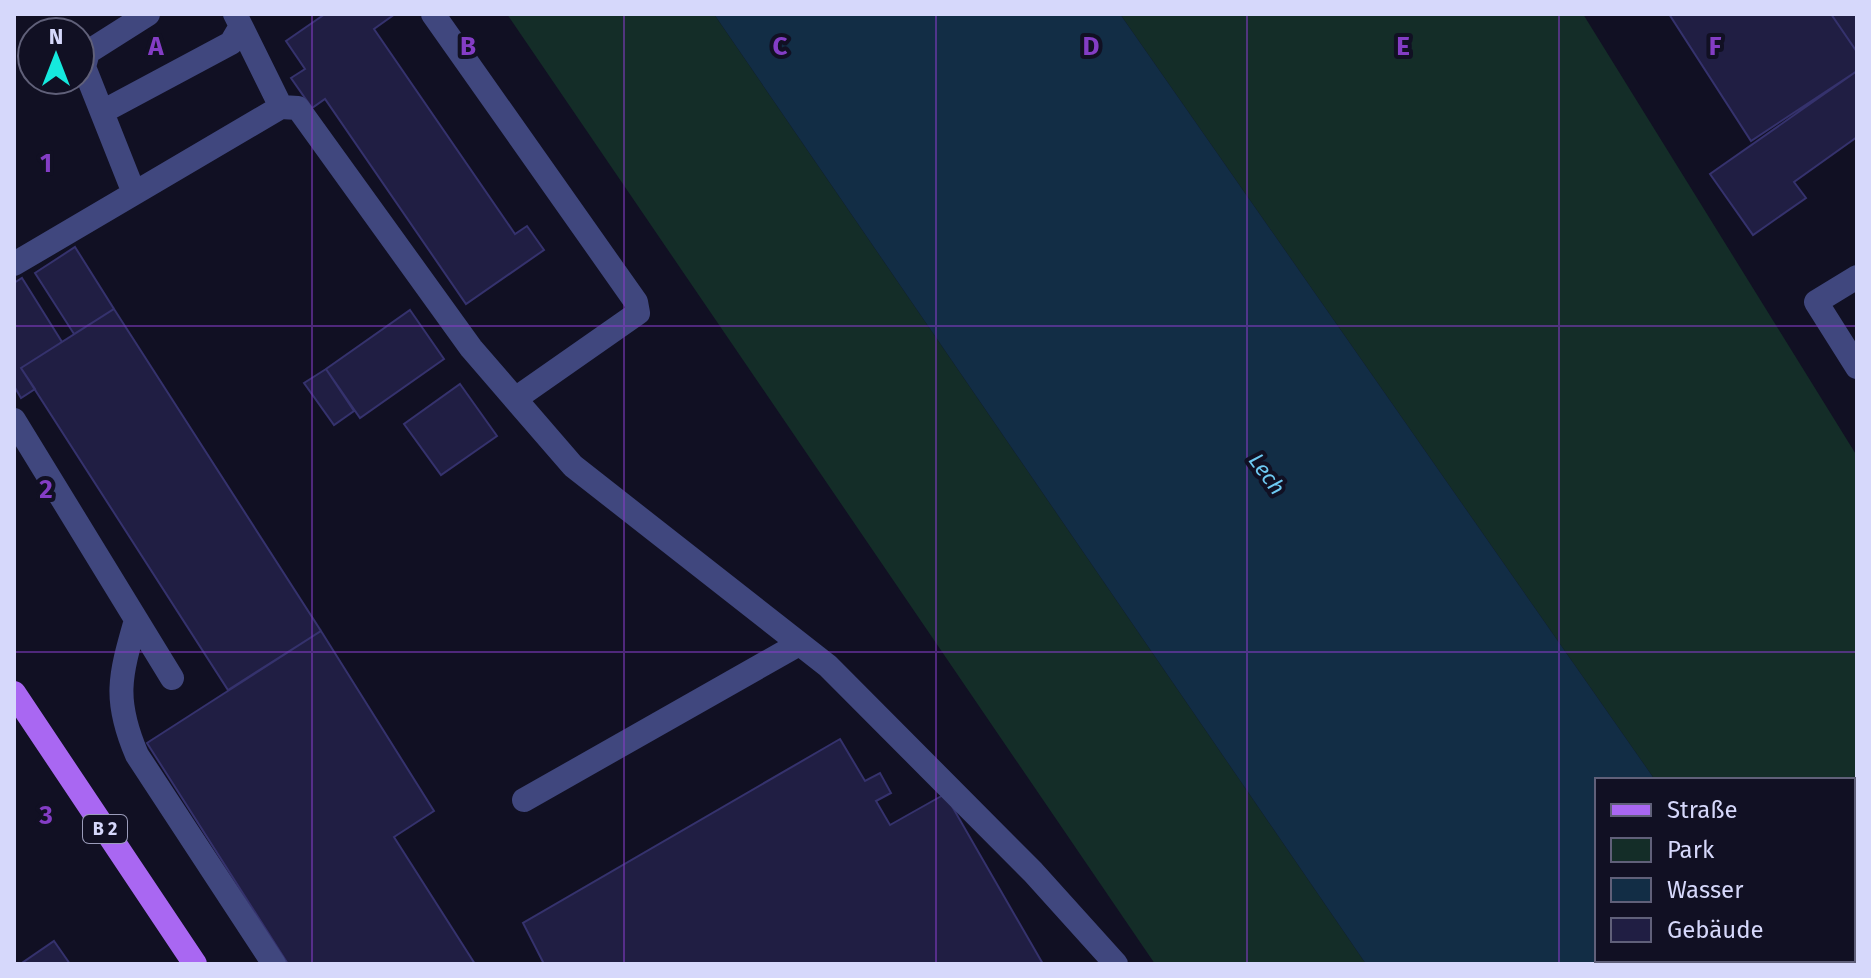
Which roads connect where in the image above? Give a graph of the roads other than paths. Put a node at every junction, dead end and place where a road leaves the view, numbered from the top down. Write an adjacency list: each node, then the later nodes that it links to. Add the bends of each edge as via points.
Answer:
1 (148, 14): 5 (lane, via 88,52 84,67)
2 (433, 14): 10 (lane, via 636,302 638,313)
3 (238, 20): 4 (lane); 5 (lane, via 231,43)
4 (281, 107): 6 (lane); 10 (lane, via 298,108 311,124 471,348)
5 (102, 112): 6 (lane)
6 (134, 193): 7 (lane)
7 (14, 264)
8 (1857, 277): 9 (lane, via 1816,302)
9 (1857, 367)
10 (515, 399): 13 (lane, via 573,466)
11 (14, 420): 12 (lane)
12 (136, 620): 14 (lane); 18 (lane, via 121,679 120,708 127,732)
13 (799, 644): 16 (lane); 19 (lane, via 860,696)
14 (172, 678)
15 (14, 693): 17 (main road, B 2)
16 (524, 800)
17 (195, 964)
18 (274, 964)
19 (1116, 964)

